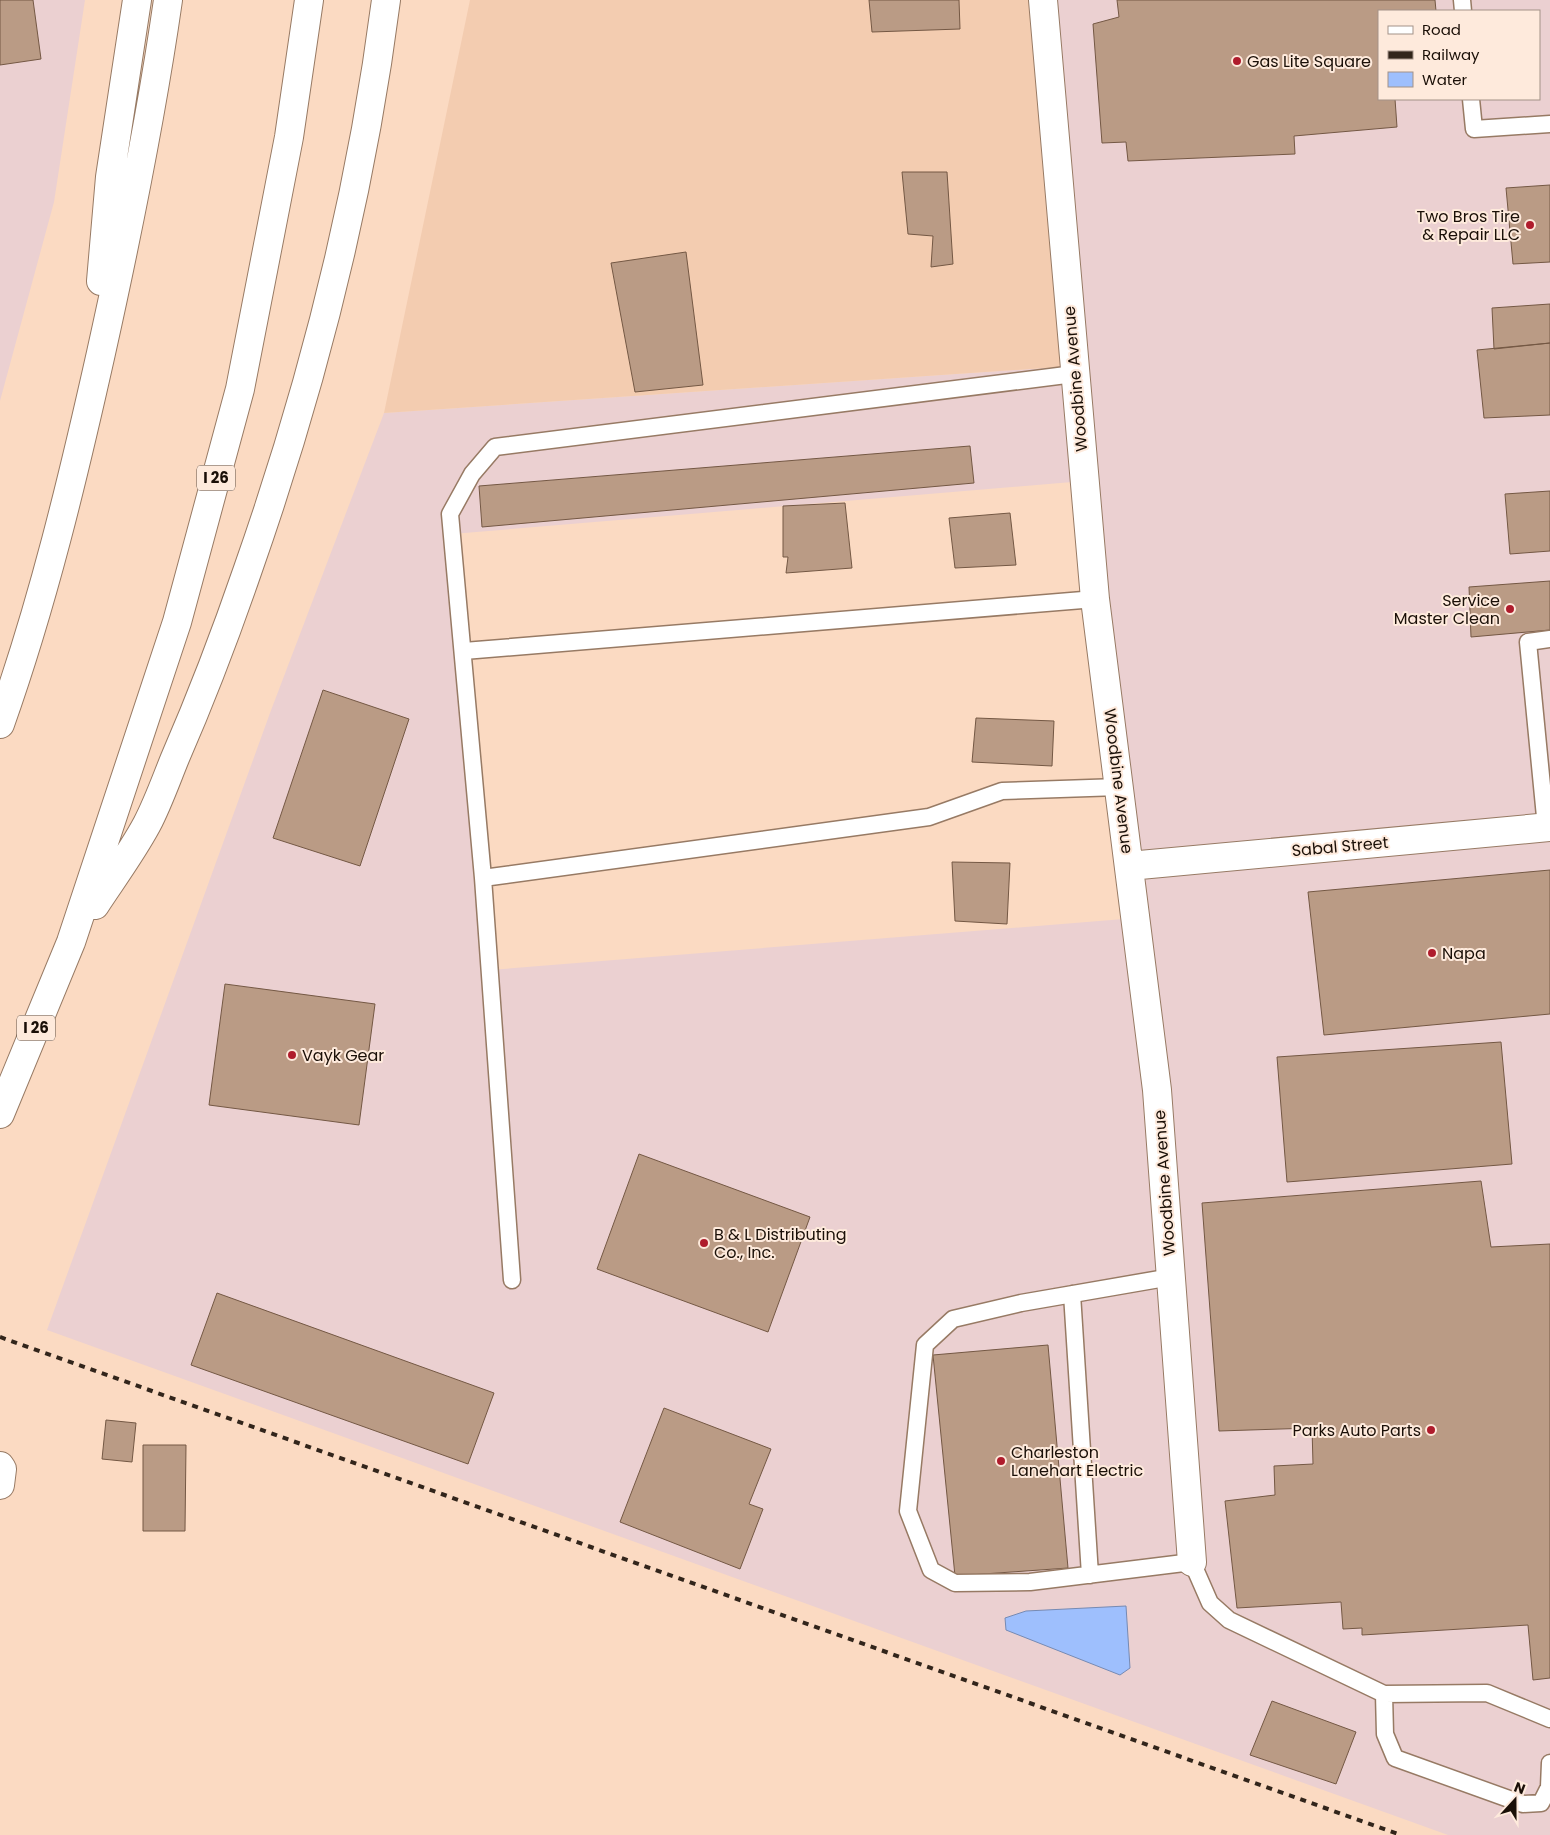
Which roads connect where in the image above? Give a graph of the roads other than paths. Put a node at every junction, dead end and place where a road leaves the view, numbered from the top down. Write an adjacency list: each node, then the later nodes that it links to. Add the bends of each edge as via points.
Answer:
1 (137, 0): 9 (main road, via 110,177 104,266)
2 (168, 0): 9 (main road, via 135,200)
3 (309, 0): 18 (main road, I 26, via 289,137 240,389 177,622)
4 (386, 0): 18 (main road, via 376,80 339,262 310,376 276,489 192,720 146,825)
5 (1043, 0): 8 (main road, Woodbine Avenue)
6 (1471, 100): 7 (lane, via 1474,129)
7 (1550, 124)
8 (1074, 374): 10 (main road, Woodbine Avenue); 12 (lane, via 495,447 472,474 450,514)
9 (73, 478): 13 (main road)
10 (1095, 599): 12 (lane); 14 (main road, Woodbine Avenue)
11 (1550, 639): 15 (lane, via 1528,642)
12 (464, 651): 17 (lane)
13 (0, 724)
14 (1120, 787): 16 (main road, Woodbine Avenue); 17 (lane, via 1002,791 928,817)
15 (1548, 827): 16 (main road, Sabal Street)
16 (1130, 866): 20 (main road, Woodbine Avenue, via 1157,1090)
17 (483, 878): 21 (lane)
18 (71, 942): 19 (main road, I 26)
19 (0, 1114)
20 (1171, 1277): 22 (lane); 25 (main road, Woodbine Avenue)
21 (512, 1280)
22 (1072, 1294): 26 (lane); 26 (lane, via 953,1319 925,1345 908,1510 931,1570 955,1583 1030,1582)
23 (0, 1466): 24 (main road)
24 (0, 1485)
25 (1192, 1562): 26 (lane); 27 (lane, via 1210,1603 1229,1620)
26 (1090, 1575)
27 (1384, 1694): 28 (lane, via 1486,1693); 29 (lane, via 1385,1734 1395,1758 1523,1804 1542,1803 1549,1788)
28 (1550, 1719)
29 (1550, 1763)

